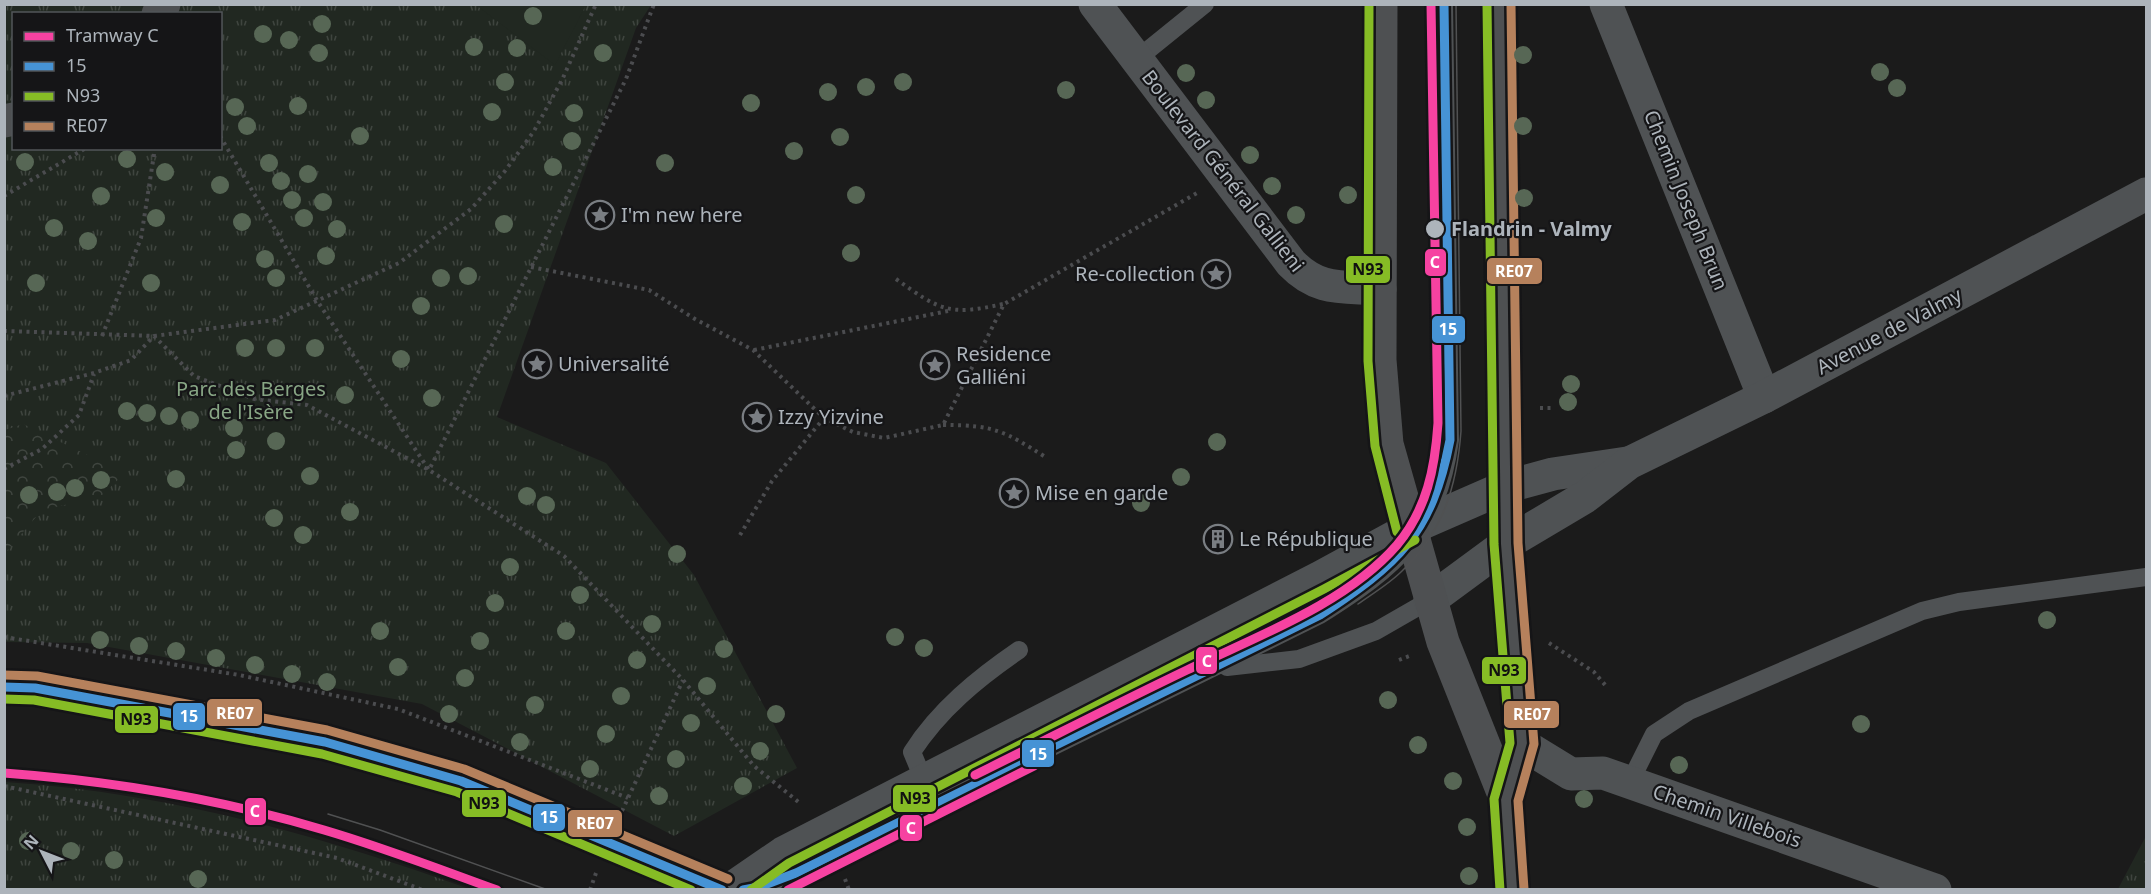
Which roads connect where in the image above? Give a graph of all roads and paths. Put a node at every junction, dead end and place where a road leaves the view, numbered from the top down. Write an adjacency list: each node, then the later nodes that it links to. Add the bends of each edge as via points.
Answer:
1 (596, 4): 19 (path, via 562,80 534,130 506,171 471,209 399,263)
2 (654, 4): 16 (path, via 626,79)
3 (1095, 4): 9 (street, Boulevard Général Gallieni)
4 (1205, 4): 9 (lane)
5 (1381, 4): 18 (main road)
6 (1444, 4): 36 (lane, via 1450,440 1446,466)
7 (1606, 4): 28 (street, Chemin Joseph Brun)
8 (1504, 5): 35 (main road)
9 (1137, 59): 13 (street, Boulevard Général Gallieni)
10 (222, 139): 19 (path)
11 (83, 150): 15 (path)
12 (155, 150): 23 (path, via 141,238)
13 (1226, 177): 18 (street, Boulevard Général Gallieni, via 1305,278 1317,284); 20 (path)
14 (2146, 194): 28 (street, Avenue de Valmy)
15 (4, 196)
16 (531, 267): 25 (path, via 649,290); 34 (path)
17 (896, 279): 21 (path)
18 (1380, 290): 36 (main road, via 1380,360 1387,444)
19 (318, 302): 24 (path, via 275,320); 34 (path)
20 (1004, 304): 21 (path, via 967,312); 30 (path)
21 (948, 311): 25 (path)
22 (4, 331): 23 (path)
23 (102, 336): 24 (path)
24 (154, 336): 26 (path, via 131,360); 34 (path, via 194,376 254,399 307,405)
25 (753, 350): 29 (path)
26 (94, 374): 27 (path); 33 (path, via 79,414 42,449)
27 (4, 396)
28 (1764, 397): 32 (street, Avenue de Valmy)
29 (824, 418): 30 (path, via 854,432 884,438); 37 (path, via 772,481)
30 (943, 425): 31 (path, via 983,425 1011,435)
31 (1047, 458)
32 (1629, 463): 35 (street, Avenue de Valmy, via 1553,474); 38 (street, Avenue de Valmy, via 1585,497)
33 (4, 469)
34 (429, 470): 44 (path, via 564,556)
35 (1505, 488): 36 (street, Avenue de Valmy); 38 (main road)
36 (1417, 530): 40 (main road); 43 (lane, Avenue de Valmy, via 1395,561 1356,592 1320,615); 48 (street, Avenue de Valmy)
37 (740, 535)
38 (1506, 544): 40 (street, Avenue de Valmy); 47 (main road)
39 (2146, 577): 49 (lane, via 1959,602 1922,611 1689,711 1654,734)
40 (1430, 600): 43 (lane, Avenue de Valmy, via 1376,631 1299,659); 52 (main road)
41 (1557, 647): 45 (path, via 1594,672)
42 (1019, 650): 48 (lane, via 983,675 922,737 912,752)
43 (1214, 669): 57 (lane, via 796,873)
44 (683, 680): 51 (path); 53 (path, via 754,766)
45 (1606, 686)
46 (4, 687): 55 (street, via 35,688 325,742 461,781)
47 (1522, 744): 49 (street, Chemin Villebois, via 1571,774 1604,773); 52 (main road)
48 (924, 781): 56 (street, Avenue de Valmy, via 783,853)
49 (1630, 782): 59 (street, Chemin Villebois)
50 (4, 786): 54 (path, via 337,858)
51 (628, 798)
52 (1506, 800): 58 (main road)
53 (803, 805)
54 (423, 890)
55 (723, 890)
56 (729, 890)
57 (740, 890)
58 (1512, 890)
59 (1935, 890)

